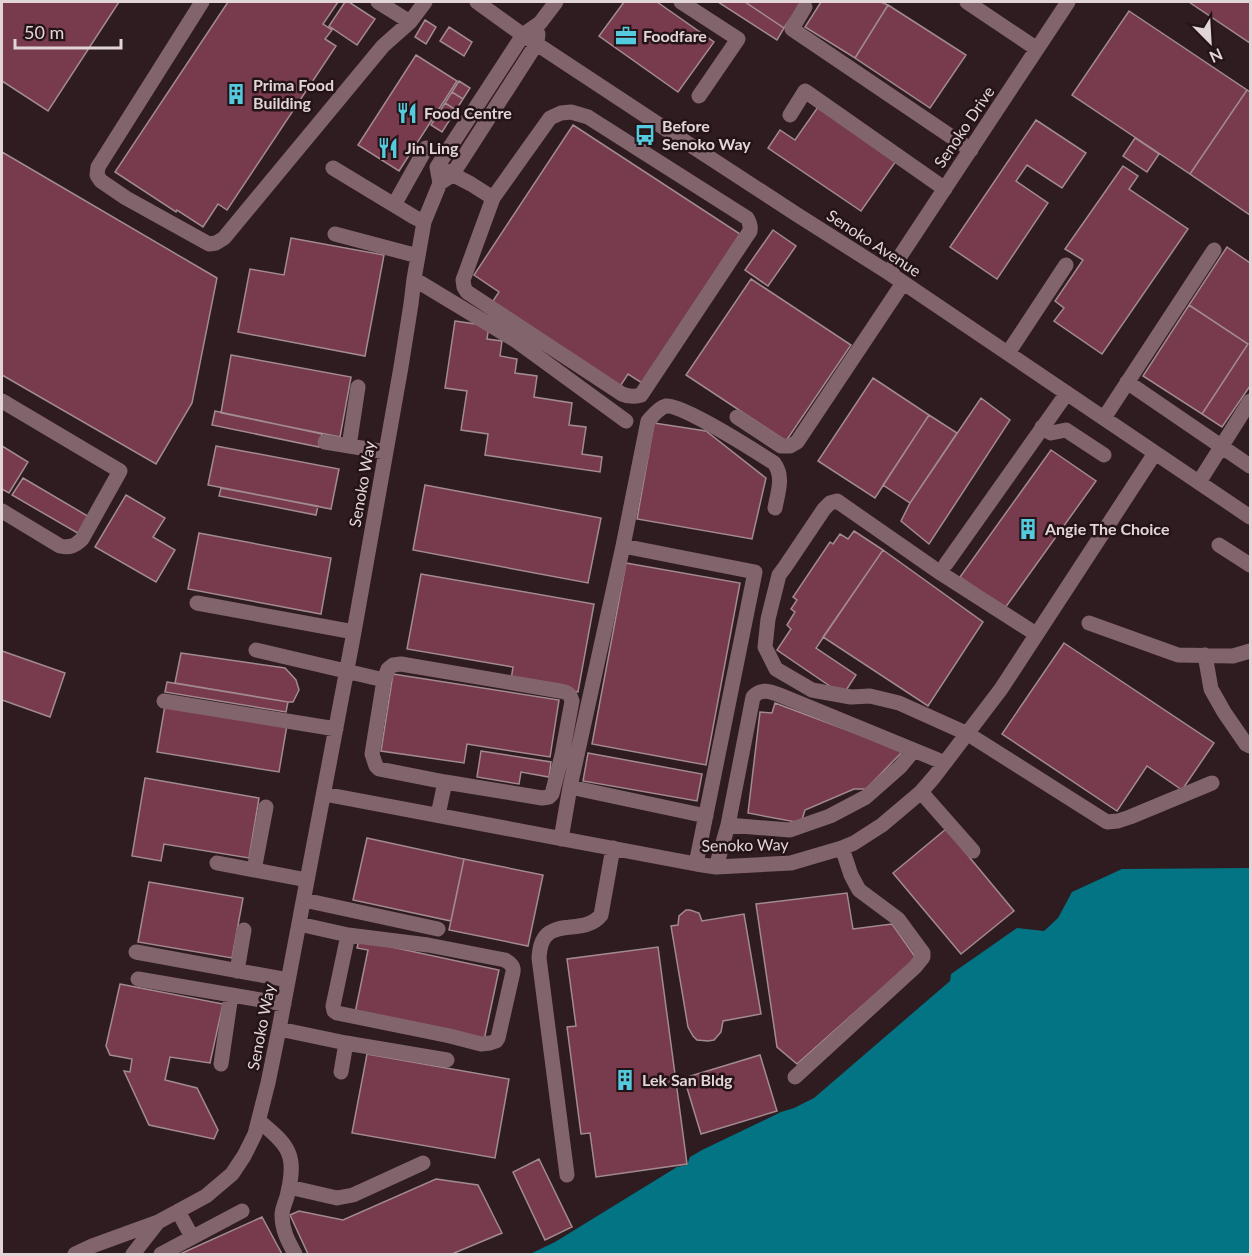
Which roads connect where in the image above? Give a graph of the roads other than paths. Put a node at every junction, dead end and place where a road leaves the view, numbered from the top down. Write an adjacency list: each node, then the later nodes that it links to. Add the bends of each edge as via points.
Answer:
1 (202, 2): 10 (street, via 98,167 97,175 126,198 209,244 225,238 383,46)
2 (378, 2): 10 (street)
3 (424, 2): 10 (street)
4 (477, 2): 12 (street, Senoko Avenue)
5 (556, 2): 11 (street, Senoko Way)
6 (681, 2): 15 (street, via 738,39)
7 (967, 2): 14 (street)
8 (1068, 2): 14 (street, Senoko Drive)
9 (806, 7): 18 (street, via 792,29)
10 (410, 22)
11 (540, 23): 12 (street, Senoko Way); 13 (street, Senoko Way)
12 (523, 35): 13 (street, Senoko Avenue); 20 (street, Senoko Way, via 438,167)
13 (537, 43): 20 (street, Senoko Way); 29 (street, Senoko Avenue)
14 (1037, 49): 18 (street, Senoko Drive)
15 (699, 96)
16 (790, 115): 21 (street, via 805,91)
17 (426, 148): 23 (street)
18 (971, 150): 21 (street, Senoko Drive)
19 (333, 168): 23 (street)
20 (446, 179): 22 (street, via 471,184); 24 (street, Senoko Way)
21 (945, 189): 29 (street, Senoko Drive)
22 (493, 198): 22 (street, via 463,280 467,292 629,397 641,395 751,227 747,218 588,117 571,111 550,118)
23 (394, 205): 24 (street)
24 (424, 222): 27 (street, Senoko Way)
25 (335, 234): 27 (street)
26 (1214, 250): 33 (street)
27 (418, 256): 30 (street, Senoko Way)
28 (1066, 265): 32 (street)
29 (889, 273): 31 (street, Senoko Avenue)
30 (414, 279): 40 (street, via 515,340); 45 (street, Senoko Way)
31 (903, 283): 32 (street, Senoko Avenue); 38 (street, via 797,442 781,446)
32 (1008, 353): 35 (street, Senoko Avenue)
33 (1128, 382): 39 (street); 44 (street)
34 (358, 387): 43 (street)
35 (1067, 393): 39 (street, Senoko Avenue); 41 (street)
36 (2, 401): 51 (street, via 120,471 82,539 72,546 60,546)
37 (1251, 401): 44 (street)
38 (736, 417)
39 (1104, 418): 46 (street, Senoko Avenue)
40 (626, 421)
41 (1042, 427): 47 (street, via 1051,433 1066,430); 55 (street)
42 (325, 442): 43 (street)
43 (349, 446): 45 (street)
44 (1222, 446): 48 (street); 49 (street)
45 (386, 452): 59 (street, Senoko Way)
46 (1155, 453): 49 (street, Senoko Avenue); 60 (street, Senoko Way)
47 (1104, 455)
48 (1251, 466)
49 (1199, 482): 52 (street, Senoko Avenue)
50 (775, 508): 54 (street, via 780,476 774,463 729,434 676,407 665,406 648,421)
51 (2, 511)
52 (1251, 517)
53 (1219, 545): 56 (street)
54 (623, 546): 74 (street); 79 (street, via 755,572)
55 (946, 564)
56 (1251, 565)
57 (197, 603): 59 (street)
58 (1089, 623): 63 (street, via 1179,655)
59 (354, 632): 64 (street, Senoko Way)
60 (1036, 634): 68 (street, Senoko Way); 68 (street, via 837,501 824,509 779,575 765,646 776,669 812,690 899,703)
61 (256, 650): 64 (street)
62 (1251, 651): 63 (street, via 1233,656)
63 (1205, 656): 69 (street, via 1211,689)
64 (347, 672): 65 (street); 67 (street, Senoko Way)
65 (384, 680): 72 (street, via 372,754 376,766); 72 (street, via 388,669 401,664 567,692 570,696 562,755 549,797)
66 (164, 701): 67 (street)
67 (336, 729): 76 (street, Senoko Way)
68 (968, 734): 71 (street, Senoko Way); 73 (street, via 1107,822)
69 (1251, 746)
70 (914, 750): 71 (street); 80 (street, via 866,797 830,816 790,830); 80 (street, via 782,696 768,691 757,693 753,697)
71 (945, 763): 75 (street, Senoko Way)
72 (445, 782): 78 (street)
73 (1212, 783)
74 (570, 787): 79 (street); 81 (street)
75 (921, 792): 83 (street, Senoko Way, via 882,825); 84 (street)
76 (324, 794): 78 (street, Senoko Way); 89 (street, Senoko Way)
77 (266, 807): 88 (street)
78 (438, 815): 81 (street, Senoko Way)
79 (705, 816): 86 (street)
80 (728, 825): 87 (street)
81 (561, 838): 82 (street, Senoko Way)
82 (613, 848): 86 (street, Senoko Way); 109 (street, via 602,915 594,922 550,932 540,948)
83 (842, 848): 87 (street, Senoko Way, via 791,863); 106 (street, via 859,890 898,919 923,957)
84 (973, 851)
85 (217, 863): 88 (street)
86 (696, 864): 87 (street, Senoko Way)
87 (717, 867)
88 (254, 870): 89 (street)
89 (307, 880): 90 (street, Senoko Way)
90 (304, 900): 91 (street, Senoko Way); 92 (street)
91 (299, 924): 94 (street); 98 (street, Senoko Way)
92 (438, 929)
93 (244, 930): 96 (street)
94 (348, 935): 94 (street, via 428,945 510,962 513,972 496,1041 481,1044 334,1011)
95 (136, 952): 96 (street)
96 (237, 971): 98 (street)
97 (138, 979): 99 (street)
98 (288, 980): 100 (street, Senoko Way)
99 (231, 995): 100 (street); 104 (street)
100 (284, 1004): 101 (street, Senoko Way)
101 (279, 1029): 102 (street); 107 (street, Senoko Way)
102 (346, 1043): 103 (street); 105 (street)
103 (447, 1060)
104 (221, 1064)
105 (341, 1072)
106 (795, 1077)
107 (259, 1121): 110 (street, via 291,1157); 111 (street, Senoko Way, via 232,1174 206,1196)
108 (423, 1163): 110 (street, via 344,1197)
109 (567, 1175)
110 (289, 1187): 118 (street, via 282,1212 284,1232)
111 (178, 1211): 113 (street, Senoko Way); 114 (street)
112 (242, 1211): 114 (street)
113 (158, 1222): 115 (street, Senoko Way); 116 (street, Senoko Way)
114 (192, 1237): 117 (street)
115 (75, 1254)
116 (133, 1254)
117 (161, 1254)
118 (295, 1254)

